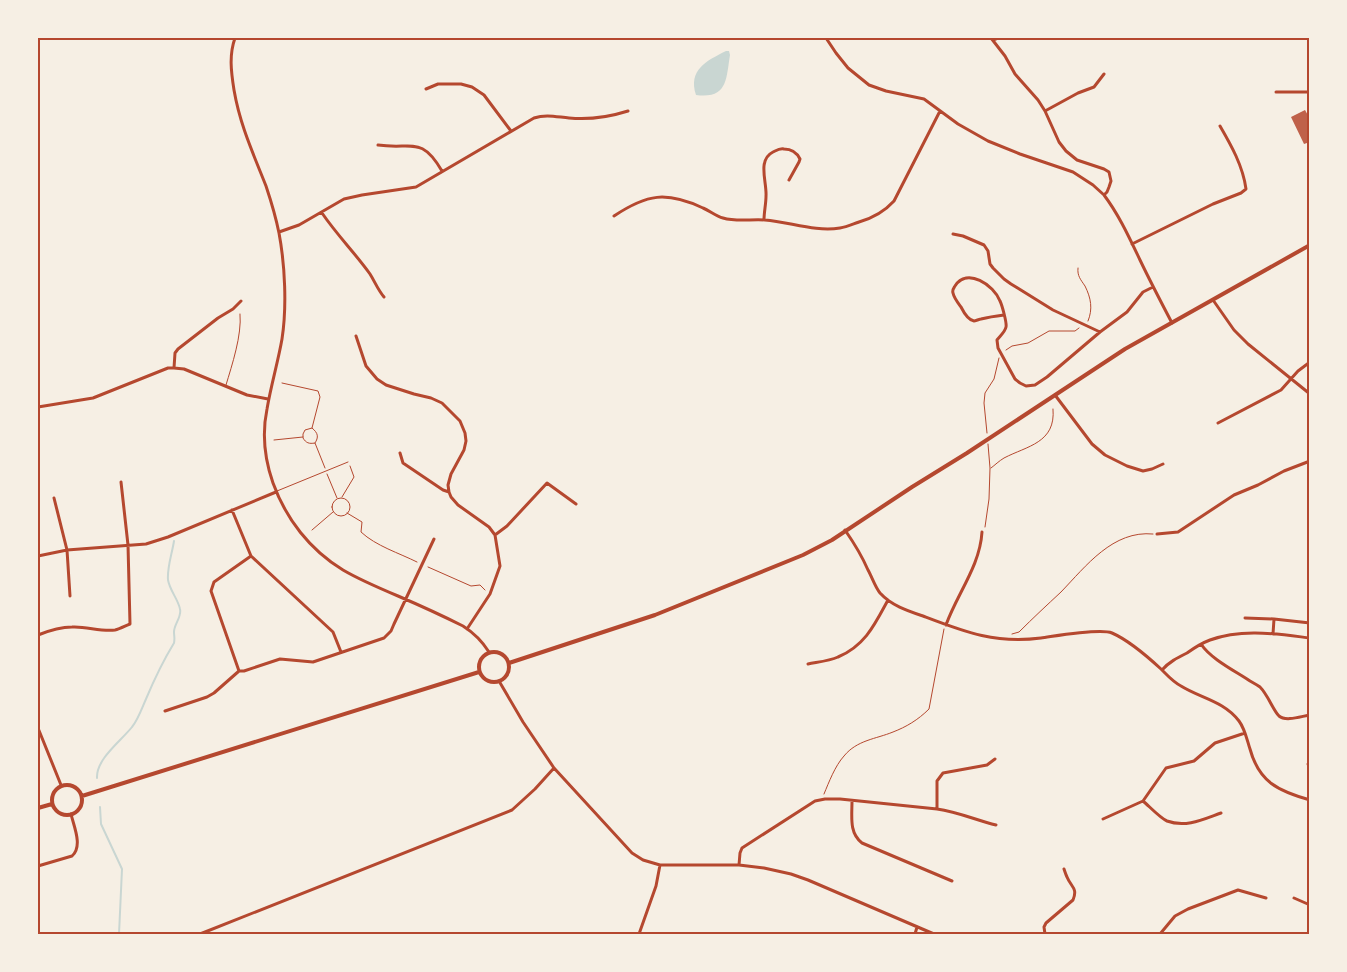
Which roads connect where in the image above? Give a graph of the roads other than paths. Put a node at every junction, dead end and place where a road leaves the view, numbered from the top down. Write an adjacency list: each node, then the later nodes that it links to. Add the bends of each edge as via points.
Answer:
1 (235, 38): 21 (street, via 231,55 232,76 241,122)
2 (826, 38): 9 (street, via 848,68 869,85 924,99)
3 (998, 38): 4 (street)
4 (992, 39): 10 (street, via 1015,74)
5 (1104, 74): 10 (street, via 1094,87)
6 (426, 89): 13 (street, via 438,84 472,87 484,95)
7 (1276, 92): 8 (street)
8 (1310, 92)
9 (940, 110): 17 (street, via 988,141 1072,172); 20 (street, via 894,201 881,212 841,228 813,228)
10 (1045, 110): 17 (street, via 1066,151 1077,160 1109,172 1111,181)
11 (628, 111): 13 (street, via 600,118 542,115)
12 (1220, 126): 23 (street, via 1232,146 1246,189)
13 (511, 131): 15 (street)
14 (378, 146): 15 (street, via 420,148 432,155)
15 (442, 171): 18 (street, via 416,187 344,199)
16 (789, 180): 20 (street, via 800,159 796,153 779,149 768,154 764,164)
17 (1104, 194): 23 (street)
18 (322, 213): 21 (street, via 299,226); 26 (street)
19 (614, 216): 20 (street, via 639,202 666,197 691,203 724,219)
20 (764, 220)
21 (279, 232): 40 (street, via 284,324)
22 (953, 234): 32 (street, via 984,245 990,264 1011,284)
23 (1132, 244): 25 (street)
24 (1310, 245): 27 (street)
25 (1153, 287): 31 (street); 32 (street, via 1143,292 1127,312)
26 (384, 298)
27 (1213, 300): 31 (street); 36 (street, via 1234,330)
28 (241, 301): 35 (street, via 178,349)
29 (240, 314): 37 (lane)
30 (1004, 315): 30 (street, via 998,295 983,282 970,278 960,280 953,289 953,294 973,321); 32 (street, via 1006,327 996,342 1015,379 1026,386 1035,385 1047,377)
31 (1172, 322): 38 (street)
32 (1100, 332)
33 (356, 336): 49 (street, via 366,366 376,379 442,403 460,422 466,441 451,474)
34 (1310, 362): 36 (street)
35 (174, 368): 37 (street); 41 (street, via 92,398)
36 (1291, 380): 39 (street); 42 (street, via 1280,390)
37 (226, 387): 40 (street)
38 (1055, 394): 46 (street, via 1092,444 1105,455 1143,471); 53 (street)
39 (1310, 394)
40 (268, 399): 48 (street, via 265,419 267,457)
41 (38, 407)
42 (1218, 423)
43 (400, 453): 49 (street, via 403,463)
44 (1310, 461): 55 (street, via 1234,495 1178,532)
45 (348, 462): 48 (lane)
46 (1163, 464)
47 (121, 482): 58 (street)
48 (276, 492): 52 (street); 63 (street, via 299,531 320,553 352,575)
49 (449, 492): 56 (street, via 458,505 490,527)
50 (54, 498): 59 (street)
51 (576, 504): 56 (street, via 547,483)
52 (232, 510): 58 (street, via 168,537 146,544); 61 (street)
53 (846, 530): 64 (street, via 879,592); 76 (street, via 803,555 690,602)
54 (982, 532): 68 (street, via 978,555)
55 (1157, 534)
56 (495, 535): 69 (street, via 500,566 490,594)
57 (434, 539): 63 (street)
58 (128, 545): 59 (street); 71 (street, via 130,624 117,630 70,627)
59 (67, 550): 60 (street); 62 (street)
60 (38, 556)
61 (251, 556): 74 (street, via 332,632); 79 (street, via 214,582 211,591)
62 (70, 596)
63 (406, 599): 69 (street); 74 (street, via 391,631 384,638)
64 (888, 600): 68 (street, via 900,608); 77 (street, via 864,640 838,657)
65 (1245, 618): 66 (street)
66 (1274, 619): 67 (street); 70 (street)
67 (1310, 622)
68 (946, 625): 78 (street, via 976,635 1010,640 1107,631 1123,639)
69 (467, 628): 75 (street)
70 (1272, 634): 72 (street); 73 (street, via 1228,635)
71 (38, 635)
72 (1310, 638)
73 (1201, 644): 78 (street); 83 (street, via 1216,658 1259,686 1279,716)
74 (340, 652): 79 (street, via 313,662 280,659)
75 (489, 652): 76 (street, via 499,652); 80 (street, via 480,660)
76 (509, 663): 81 (street, via 507,674)
77 (808, 664)
78 (1162, 670): 86 (street, via 1172,681 1222,706 1239,721)
79 (239, 671): 82 (street, via 214,694)
80 (479, 672): 81 (street, via 487,681); 90 (street)
81 (499, 681): 88 (street)
82 (165, 711)
83 (1310, 715)
84 (38, 728): 85 (street)
85 (38, 733): 89 (street)
86 (1245, 733): 91 (street, via 1253,760 1266,780); 93 (street, via 1215,743 1194,761 1166,768)
87 (995, 760): 96 (street, via 987,765 944,773 937,781)
88 (554, 768): 101 (street, via 632,853); 110 (street, via 512,810)
89 (61, 785): 90 (street, via 74,786); 94 (street, via 53,793)
90 (82, 796): 98 (street, via 80,807)
91 (1310, 800)
92 (852, 801): 96 (street); 102 (street, via 825,798 815,801 742,848); 105 (street, via 852,830 862,844)
93 (1143, 801): 97 (street, via 1166,821 1182,824); 99 (street)
94 (52, 804): 95 (street); 98 (street, via 59,813)
95 (38, 808)
96 (937, 809): 100 (street)
97 (1221, 813)
98 (71, 814): 103 (street, via 78,843 76,853)
99 (1103, 819)
100 (996, 825)
101 (660, 865): 102 (street); 111 (street)
102 (739, 865): 109 (street, via 791,874 817,883)
103 (38, 866)
104 (1064, 869): 114 (street, via 1075,890 1074,897 1046,923)
105 (952, 881)
106 (1266, 898): 115 (street, via 1238,890 1175,916)
107 (1294, 898): 108 (street)
108 (1310, 905)
109 (917, 927): 112 (street); 113 (street)
110 (200, 934)
111 (639, 934)
112 (915, 934)
113 (934, 934)
114 (1045, 934)
115 (1160, 934)

